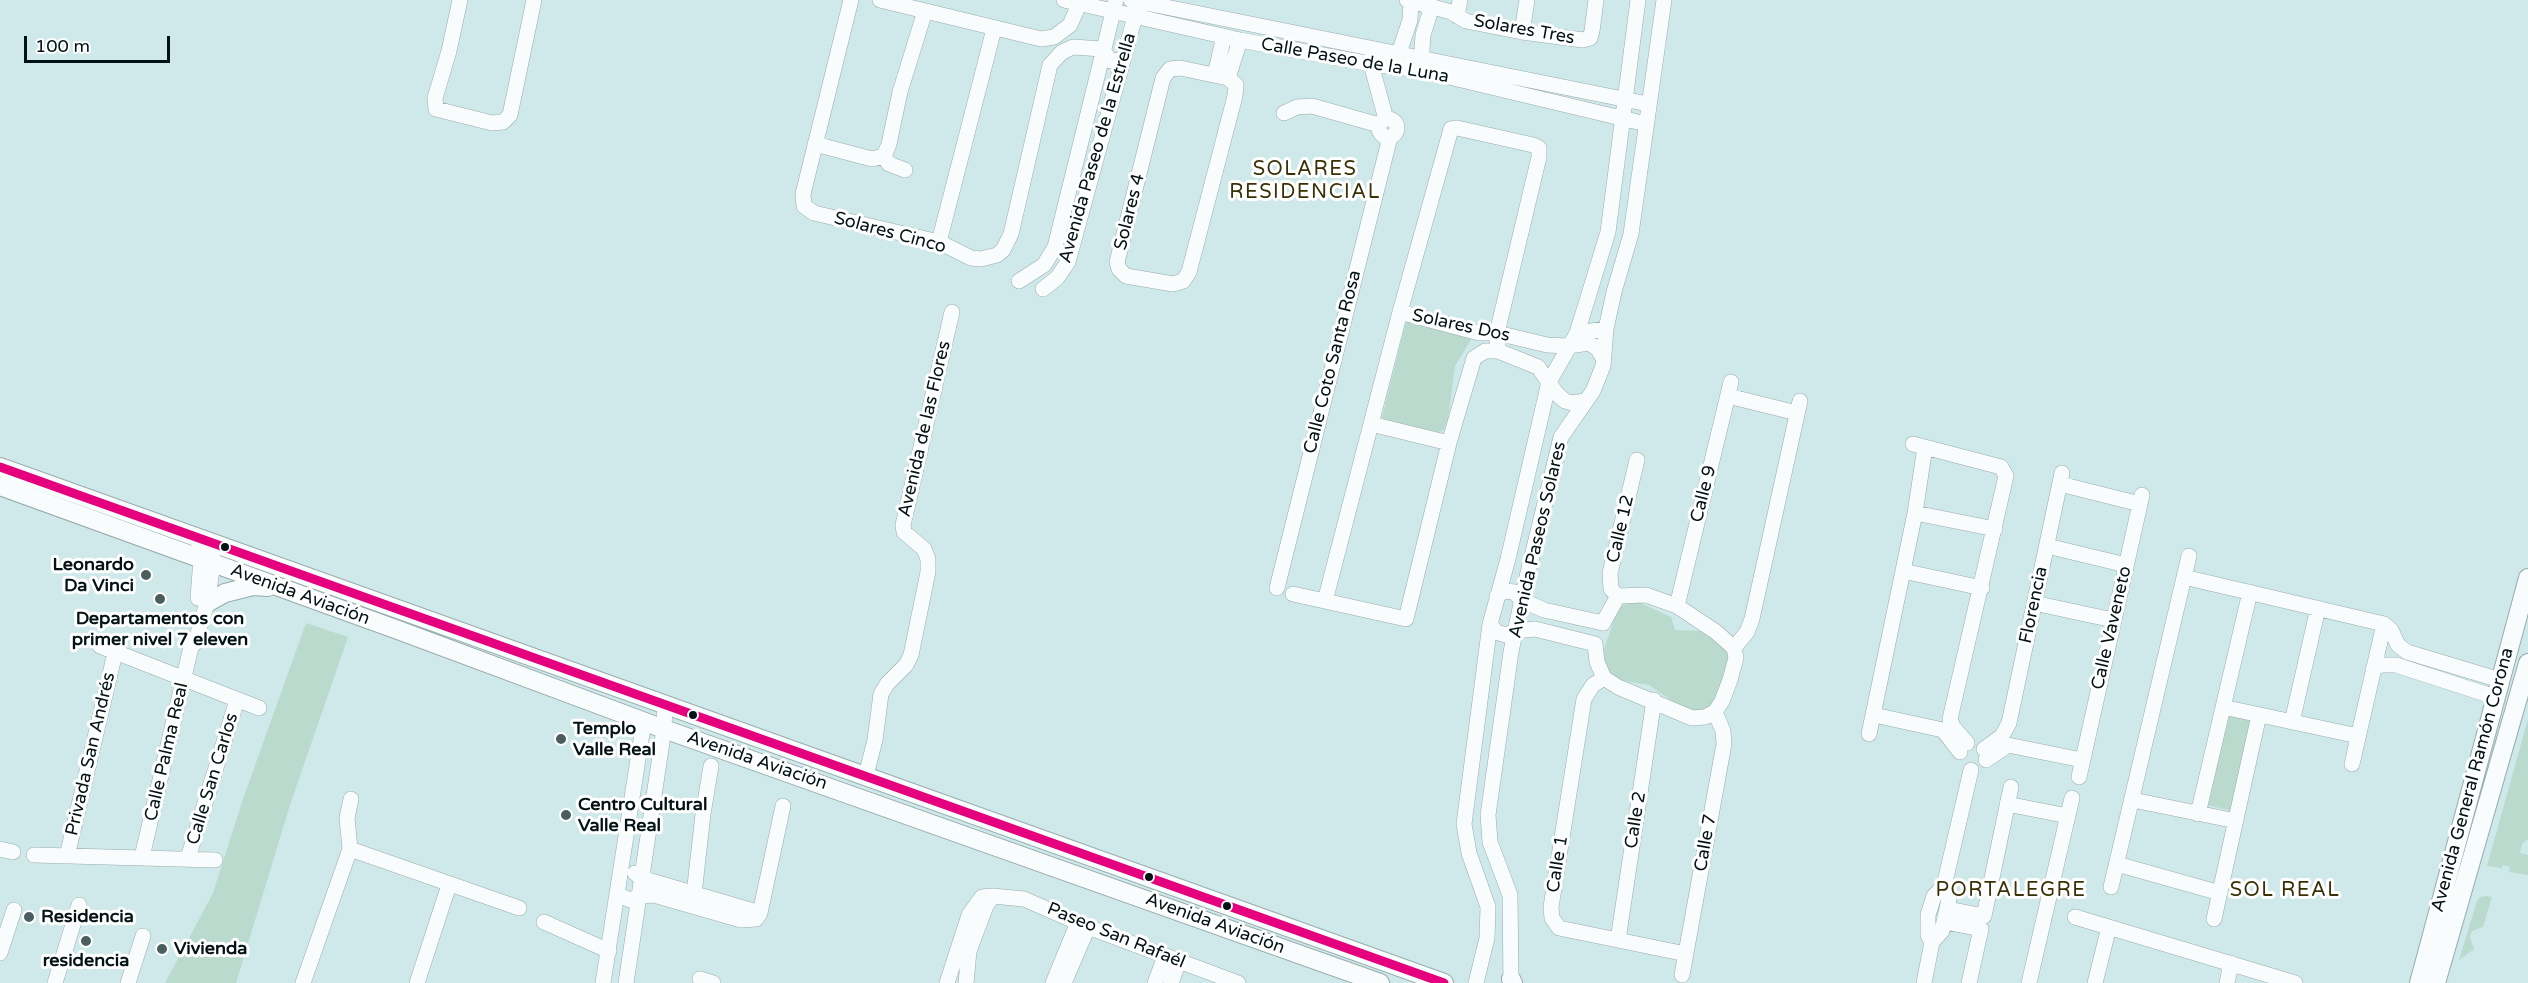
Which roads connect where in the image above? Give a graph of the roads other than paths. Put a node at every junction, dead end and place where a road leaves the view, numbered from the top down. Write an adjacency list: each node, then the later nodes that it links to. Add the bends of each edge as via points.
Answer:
1 (460, 0): 2 (street, via 435,98 436,109 492,123 503,122 510,115)
2 (534, 0)
3 (851, 0): 38 (street, Solares Cinco)
4 (880, 0): 15 (street)
5 (1460, 0): 16 (street, Solares Tres)
6 (1527, 0): 19 (street)
7 (1596, 0): 19 (street, Solares Tres, via 1590,38)
8 (1638, 0): 32 (street, Avenida Paseos Solares)
9 (1664, 0): 33 (street, Avenida Paseos Solares)
10 (1075, 1): 13 (street, Calle Paseo de la Luna); 21 (street, via 1073,21 1062,31 1054,37)
11 (1136, 1): 17 (street, Avenida Paseo de la Estrella); 23 (street, Calle Paseo de la Luna)
12 (1409, 1): 14 (street, Solares Tres); 26 (street, via 1410,20)
13 (1114, 6): 17 (street, Calle Paseo de la Luna); 24 (street, Avenida Paseo de la Estrella)
14 (1432, 6): 16 (street, Solares Tres); 28 (street)
15 (925, 11): 18 (street); 39 (street)
16 (1457, 16): 19 (street, Solares Tres)
17 (1134, 18): 20 (street, Calle Paseo de la Luna); 25 (street, Avenida Paseo de la Estrella)
18 (994, 29): 21 (street); 43 (street)
19 (1522, 32)
20 (1224, 36): 22 (street, Calle Paseo de la Luna); 30 (street, Solares 4)
21 (1033, 39): 29 (street, via 1043,45)
22 (1240, 40): 27 (street, Calle Paseo de la Luna); 30 (street, Solares 4)
23 (1373, 47): 26 (street, Calle Paseo de la Luna); 27 (street, Calle Coto Santa Rosa)
24 (1102, 49): 25 (street, via 1111,61); 29 (street, via 1067,49); 41 (street, Avenida Paseo de la Estrella)
25 (1123, 60): 42 (street, Avenida Paseo de la Estrella)
26 (1397, 60): 27 (street, Calle Paseo de la Luna); 28 (street, Calle Paseo de la Luna); 31 (street)
27 (1371, 64): 31 (street, Calle Coto Santa Rosa)
28 (1421, 64): 32 (street, Calle Paseo de la Luna); 35 (street, Calle Paseo de la Luna)
29 (1050, 65): 43 (street, Solares Cinco, via 1011,234 1003,250 988,258 971,258)
30 (1222, 77): 30 (street, Solares 4, via 1236,85 1235,96 1189,272 1183,281 1173,284 1126,276 1118,262 1163,78 1170,69 1180,68)
31 (1381, 99): 36 (street, Calle Coto Santa Rosa)
32 (1625, 99): 33 (street, Calle Paseo de la Luna); 35 (street, Avenida Paseos Solares)
33 (1648, 104): 37 (street, Avenida Paseos Solares)
34 (1284, 113): 36 (street, via 1312,106)
35 (1623, 119): 37 (street, Calle Paseo de la Luna); 50 (street, Avenida Paseos Solares, via 1608,232)
36 (1383, 122): 74 (street, Calle Coto Santa Rosa, via 1392,120 1397,127 1390,137)
37 (1646, 124): 48 (street, Avenida Paseos Solares, via 1631,234)
38 (815, 144): 39 (street, via 872,159); 43 (street, Solares Cinco, via 803,194 804,206)
39 (884, 156): 40 (street, via 889,164)
40 (905, 170)
41 (1066, 198): 42 (street); 44 (street, Avenida Paseo de la Estrella, via 1049,259)
42 (1084, 204): 45 (street, Avenida Paseo de la Estrella, via 1068,262)
43 (939, 242)
44 (1019, 281)
45 (1043, 289)
46 (952, 312): 118 (street, Avenida de las Flores, via 903,525 904,532 924,549 928,572 911,655 881,694)
47 (1400, 312): 49 (street, Solares Dos, via 1479,333); 49 (street, via 1448,134 1457,128 1539,148); 58 (street, Solares Dos)
48 (1606, 329): 50 (street); 54 (street, Avenida Paseos Solares)
49 (1497, 333): 51 (street, Solares Dos); 53 (street)
50 (1577, 333): 52 (street, Avenida Paseos Solares)
51 (1547, 345): 52 (street, Solares Dos); 55 (street)
52 (1568, 346): 54 (street, via 1589,343); 56 (street, Avenida Paseos Solares)
53 (1498, 351): 55 (street, Solares Dos); 59 (street, Solares Dos, via 1485,351 1474,358)
54 (1603, 358): 57 (street, Avenida Paseos Solares, via 1593,391)
55 (1538, 367): 56 (street)
56 (1549, 382): 57 (street, via 1565,401); 78 (street, Avenida Paseos Solares)
57 (1585, 401): 80 (street, Avenida Paseos Solares, via 1561,437)
58 (1371, 424): 59 (street); 82 (street, Solares Dos)
59 (1449, 443): 82 (street, via 1406,619)
60 (1636, 460): 79 (street, Calle 12, via 1610,573 1611,589)
61 (0, 467): 67 (main road, Avenida Aviación)
62 (0, 486): 67 (main road, Avenida Aviación)
63 (2141, 499): 66 (street, Florencia, via 2061,479); 69 (street, Calle Vaveneto)
64 (1915, 513): 65 (street); 65 (street, via 1919,446 2005,470); 70 (street)
65 (1995, 529): 75 (street)
66 (2047, 546): 69 (street); 83 (street, Florencia)
67 (206, 551): 73 (main road, Avenida Aviación); 81 (street, Calle Palma Real); 101 (main road, Avenida Aviación)
68 (2189, 556): 71 (street)
69 (2126, 565): 86 (street, Calle Vaveneto)
70 (1903, 571): 75 (street); 105 (street)
71 (2184, 577): 76 (street); 127 (street)
72 (2528, 578): 98 (main road, Avenida General Ramón Corona)
73 (279, 587): 81 (main road, via 253,586); 107 (main road, Avenida Aviación)
74 (1277, 588)
75 (1982, 588): 112 (street, via 1950,719)
76 (2250, 592): 85 (street); 102 (street)
77 (1293, 594): 82 (street)
78 (1497, 596): 80 (street, via 1505,591 1515,592); 87 (street, Avenida Paseos Solares)
79 (1618, 596): 80 (street, via 1603,622 1544,610); 84 (street, via 1646,595)
80 (1521, 600): 89 (street, Avenida Paseos Solares)
81 (202, 602): 96 (street, Calle Palma Real)
82 (1325, 602)
83 (2034, 603): 86 (street); 113 (street, Florencia, via 2009,723)
84 (1677, 606): 91 (street); 91 (street, Calle 9, via 1730,389 1798,407 1752,619)
85 (2318, 608): 88 (street); 108 (street)
86 (2113, 620): 114 (street, Calle Vaveneto)
87 (1490, 624): 89 (street, via 1496,632 1506,635); 161 (street, Avenida Paseos Solares, via 1464,824 1469,853 1488,907)
88 (2384, 624): 94 (street, via 2407,652); 95 (street)
89 (1515, 631): 97 (street, via 1535,629 1595,644); 163 (street, Avenida Paseos Solares, via 1488,815 1490,842 1510,895)
90 (100, 646): 92 (street)
91 (1734, 648): 104 (street, via 1736,658 1730,680)
92 (115, 653): 96 (street); 135 (street, Privada San Andrés)
93 (2528, 663): 122 (main road, Avenida General Ramón Corona)
94 (2444, 666): 95 (street, via 2381,665); 98 (street)
95 (2373, 669): 111 (street)
96 (184, 678): 99 (street); 136 (street, Calle Palma Real)
97 (1604, 678): 100 (street); 162 (street, Calle 1, via 1593,685 1584,699 1551,907 1552,918 1559,927)
98 (2497, 689): 120 (main road, Avenida General Ramón Corona)
99 (237, 700): 103 (street); 137 (street, Calle San Carlos)
100 (1654, 700): 104 (street, via 1692,718); 162 (street, Calle 2)
101 (665, 704): 109 (street); 118 (main road, Avenida Aviación)
102 (2223, 707): 106 (street); 130 (street)
103 (259, 708)
104 (1715, 712): 167 (street, Calle 7, via 1724,744)
105 (1874, 715): 110 (street); 112 (street, via 1943,730)
106 (2259, 715): 108 (street); 132 (street)
107 (644, 721): 109 (main road, Avenida Aviación); 121 (street)
108 (2292, 722): 111 (street)
109 (664, 729): 123 (street); 185 (main road, Avenida Aviación)
110 (1869, 734)
111 (2358, 736): 115 (street)
112 (1963, 748): 113 (street, via 1980,744); 117 (street, via 1959,760)
113 (1985, 754): 114 (street, via 2008,745); 117 (street, via 1977,769)
114 (2082, 760): 119 (street, Calle Vaveneto)
115 (2352, 764)
116 (711, 766): 149 (street)
117 (1971, 770): 143 (street)
118 (866, 775): 186 (main road, Avenida Aviación)
119 (2079, 777)
120 (2474, 780): 122 (main road); 194 (main road, Avenida General Ramón Corona)
121 (635, 784): 123 (street); 140 (street)
122 (2492, 785): 195 (main road, Avenida General Ramón Corona)
123 (656, 787): 141 (street)
124 (2011, 787): 128 (street)
125 (2073, 798): 131 (street)
126 (351, 799): 133 (street, via 347,818)
127 (2133, 800): 130 (street); 139 (street)
128 (2007, 804): 131 (street); 157 (street)
129 (783, 806): 149 (street, via 756,919 741,920)
130 (2198, 814): 132 (street)
131 (2068, 816): 190 (street)
132 (2236, 821): 145 (street)
133 (350, 849): 142 (street); 174 (street)
134 (34, 855): 135 (street)
135 (67, 856): 136 (street)
136 (142, 857): 137 (street)
137 (189, 858): 138 (street)
138 (215, 861)
139 (2117, 864): 144 (street); 145 (street)
140 (620, 874): 141 (street, via 632,873); 146 (street)
141 (641, 879): 147 (street); 149 (street)
142 (449, 885): 151 (street); 175 (street)
143 (1944, 886): 153 (street, via 1948,893); 164 (street, via 1934,896 1928,915)
144 (2111, 887)
145 (2220, 893): 155 (street)
146 (617, 894): 147 (street, via 630,900); 165 (street)
147 (639, 896): 149 (street); 177 (street)
148 (993, 896): 158 (street, Paseo San Rafaél, via 1024,899); 178 (street, via 982,897 969,915); 179 (street, via 969,951)
149 (694, 900)
150 (79, 905): 172 (street)
151 (519, 908)
152 (14, 910): 166 (street)
153 (1947, 916): 157 (street); 164 (street, via 1939,938)
154 (2075, 917): 159 (street)
155 (2214, 919)
156 (544, 922): 165 (street)
157 (1982, 922): 189 (street)
158 (1083, 924): 168 (street, Paseo San Rafaél); 180 (street); 181 (street)
159 (2107, 926): 169 (street); 191 (street)
160 (143, 936): 173 (street)
161 (1487, 938): 163 (street, via 1501,946); 187 (street, Avenida Paseos Solares)
162 (1618, 940): 167 (street, Calle 1)
163 (1511, 942): 171 (street, Avenida Paseos Solares)
164 (1932, 942): 188 (street)
165 (609, 951): 176 (street)
166 (0, 953)
167 (1686, 954): 170 (street, Calle 7)
168 (1172, 958): 182 (street); 183 (street); 184 (street, Paseo San Rafaél)
169 (2234, 964): 192 (street); 193 (street)
170 (1682, 975)
171 (1512, 982)
172 (55, 983)
173 (128, 983)
174 (303, 983)
175 (417, 983)
176 (603, 983)
177 (626, 983)
178 (947, 983)
179 (966, 983)
180 (1053, 983)
181 (1064, 983)
182 (1155, 983)
183 (1171, 983)
184 (1238, 983)
185 (1380, 983)
186 (1444, 983)
187 (1476, 983)
188 (1924, 983)
189 (1969, 983)
190 (2030, 983)
191 (2095, 983)
192 (2227, 983)
193 (2295, 983)
194 (2419, 983)
195 (2436, 983)

